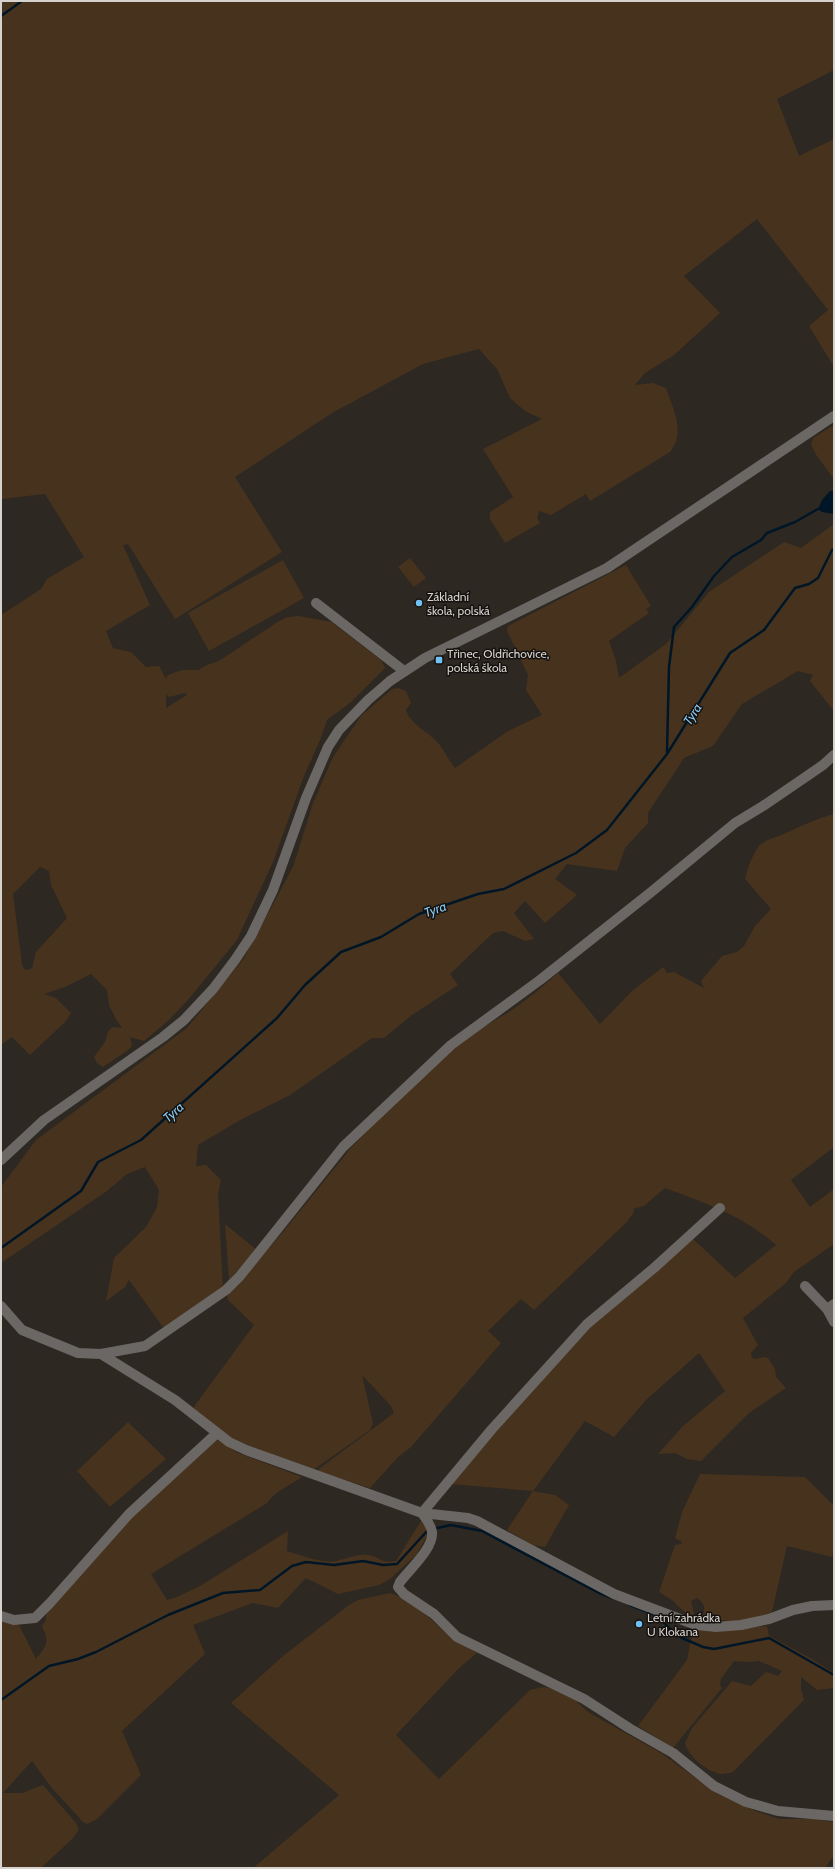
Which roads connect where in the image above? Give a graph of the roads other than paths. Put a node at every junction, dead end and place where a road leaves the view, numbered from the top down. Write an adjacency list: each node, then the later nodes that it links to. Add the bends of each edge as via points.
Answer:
1 (834, 416): 3 (street, via 607,568 425,658)
2 (316, 603): 3 (street)
3 (404, 671): 5 (street, via 352,715 328,747 306,798 273,890 251,936 213,989 184,1020 163,1037 44,1120)
4 (834, 755): 11 (street, via 824,765 735,823 540,980 451,1045 343,1147 226,1290 145,1346)
5 (1, 1160)
6 (720, 1208): 13 (street, via 587,1324 492,1429)
7 (805, 1286): 9 (street)
8 (1, 1306): 11 (street, via 22,1330 78,1353)
9 (830, 1306): 10 (street)
10 (834, 1322)
11 (101, 1354): 12 (street, via 175,1400)
12 (218, 1433): 13 (street, via 246,1450); 15 (street, via 129,1514 35,1618 14,1620)
13 (422, 1513): 14 (street, via 477,1521 614,1594 696,1625 741,1625 806,1608); 16 (street, via 431,1529 425,1552 398,1587 434,1614 457,1637 584,1699 673,1753 714,1786 746,1802 778,1811)
14 (834, 1605)
15 (1, 1616)
16 (834, 1816)

